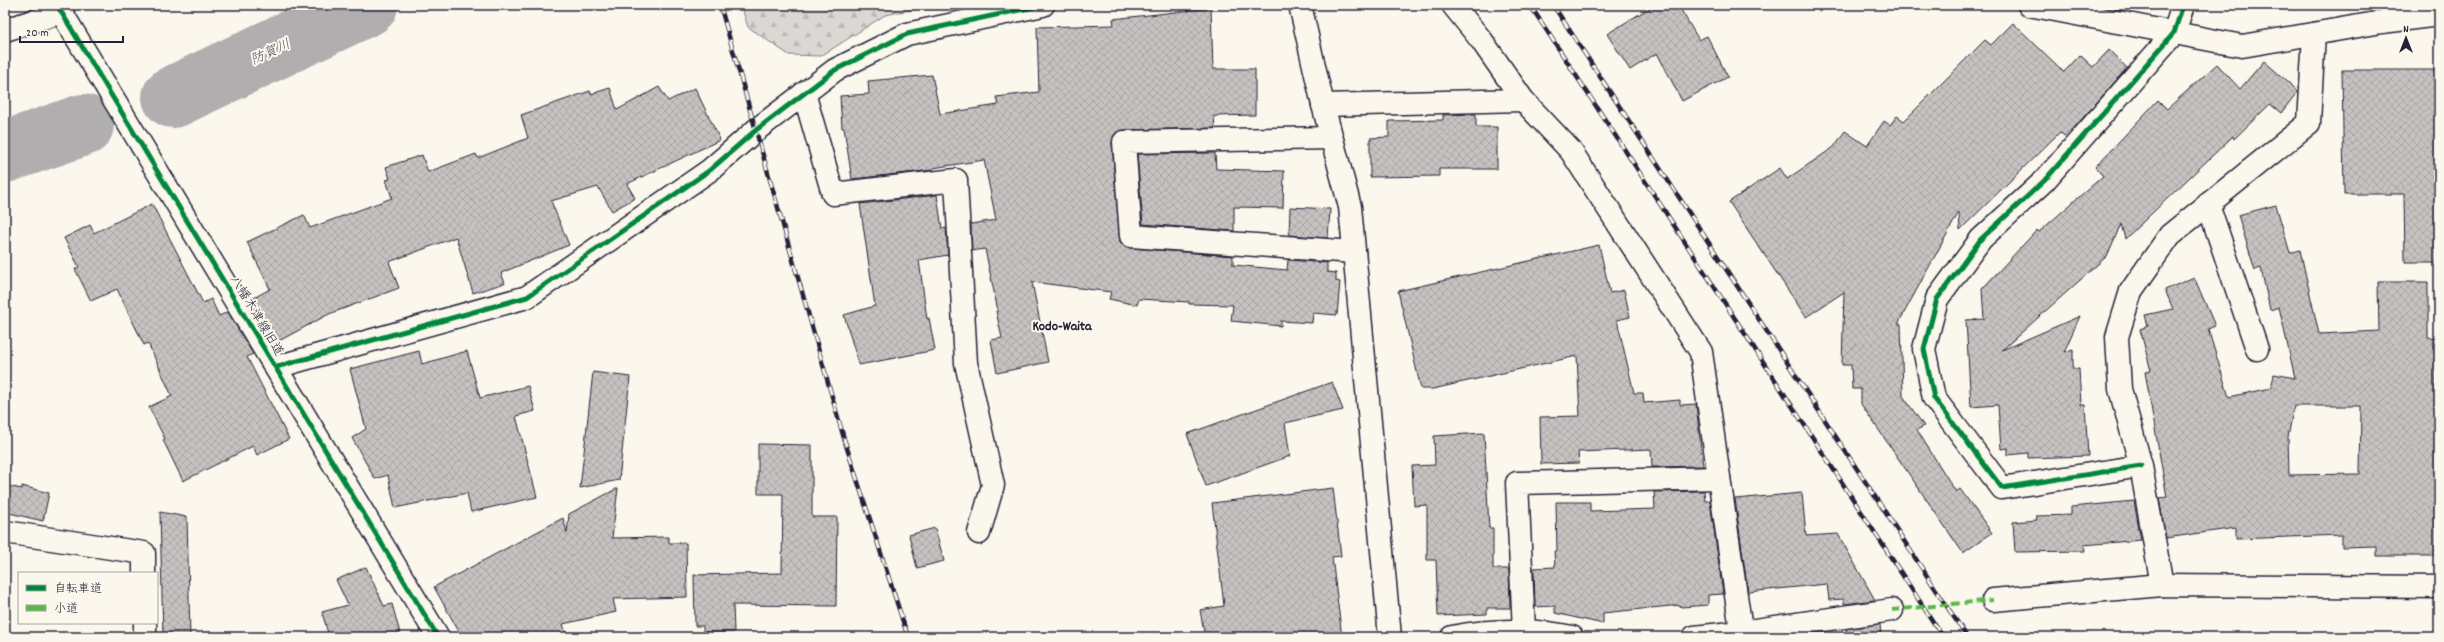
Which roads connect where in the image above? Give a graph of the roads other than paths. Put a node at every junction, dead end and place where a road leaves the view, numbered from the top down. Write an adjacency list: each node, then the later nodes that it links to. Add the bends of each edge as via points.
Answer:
1 (1043, 5): 13 (street, via 907,34 836,70)
2 (1300, 5): 15 (street)
3 (1453, 5): 14 (street, via 1482,41)
4 (2029, 5): 6 (street)
5 (2183, 5): 11 (street)
6 (2057, 8): 11 (street)
7 (60, 9): 10 (street); 20 (street, 八幡木津線旧道)
8 (2382, 13): 9 (street); 12 (street)
9 (2439, 15)
10 (5, 30)
11 (2174, 33): 12 (street, via 2242,46); 21 (street, via 2044,181 1981,239 1937,299 1924,349 1934,398 2002,488)
12 (2314, 34): 17 (street, via 2309,123)
13 (804, 93): 20 (street, via 710,170 527,296); 24 (street, via 833,194 956,180 966,364 993,485)
14 (1522, 100): 15 (street); 22 (street, via 1571,151 1701,352)
15 (1323, 106): 16 (street)
16 (1331, 138): 18 (street, via 1350,207); 18 (street, via 1124,142 1131,236)
17 (2208, 204): 19 (street); 21 (street, via 2170,235 2131,291 2117,337 2120,389)
18 (1354, 252): 35 (street)
19 (2257, 349)
20 (276, 368): 34 (street, 八幡木津線旧道)
21 (2141, 466): 26 (street)
22 (1719, 478): 31 (street, via 1517,483); 32 (street)
23 (5, 532): 25 (street, via 144,553)
24 (979, 533)
25 (144, 572)
26 (2162, 586): 27 (street); 28 (street)
27 (2439, 587)
28 (1992, 600)
29 (1892, 610): 32 (street)
30 (145, 624): 33 (street)
31 (1524, 631): 36 (street, via 1478,632); 37 (street)
32 (1742, 635): 38 (street)
33 (145, 637)
34 (438, 637)
35 (1390, 637)
36 (1452, 637)
37 (1572, 637)
38 (1694, 637)

